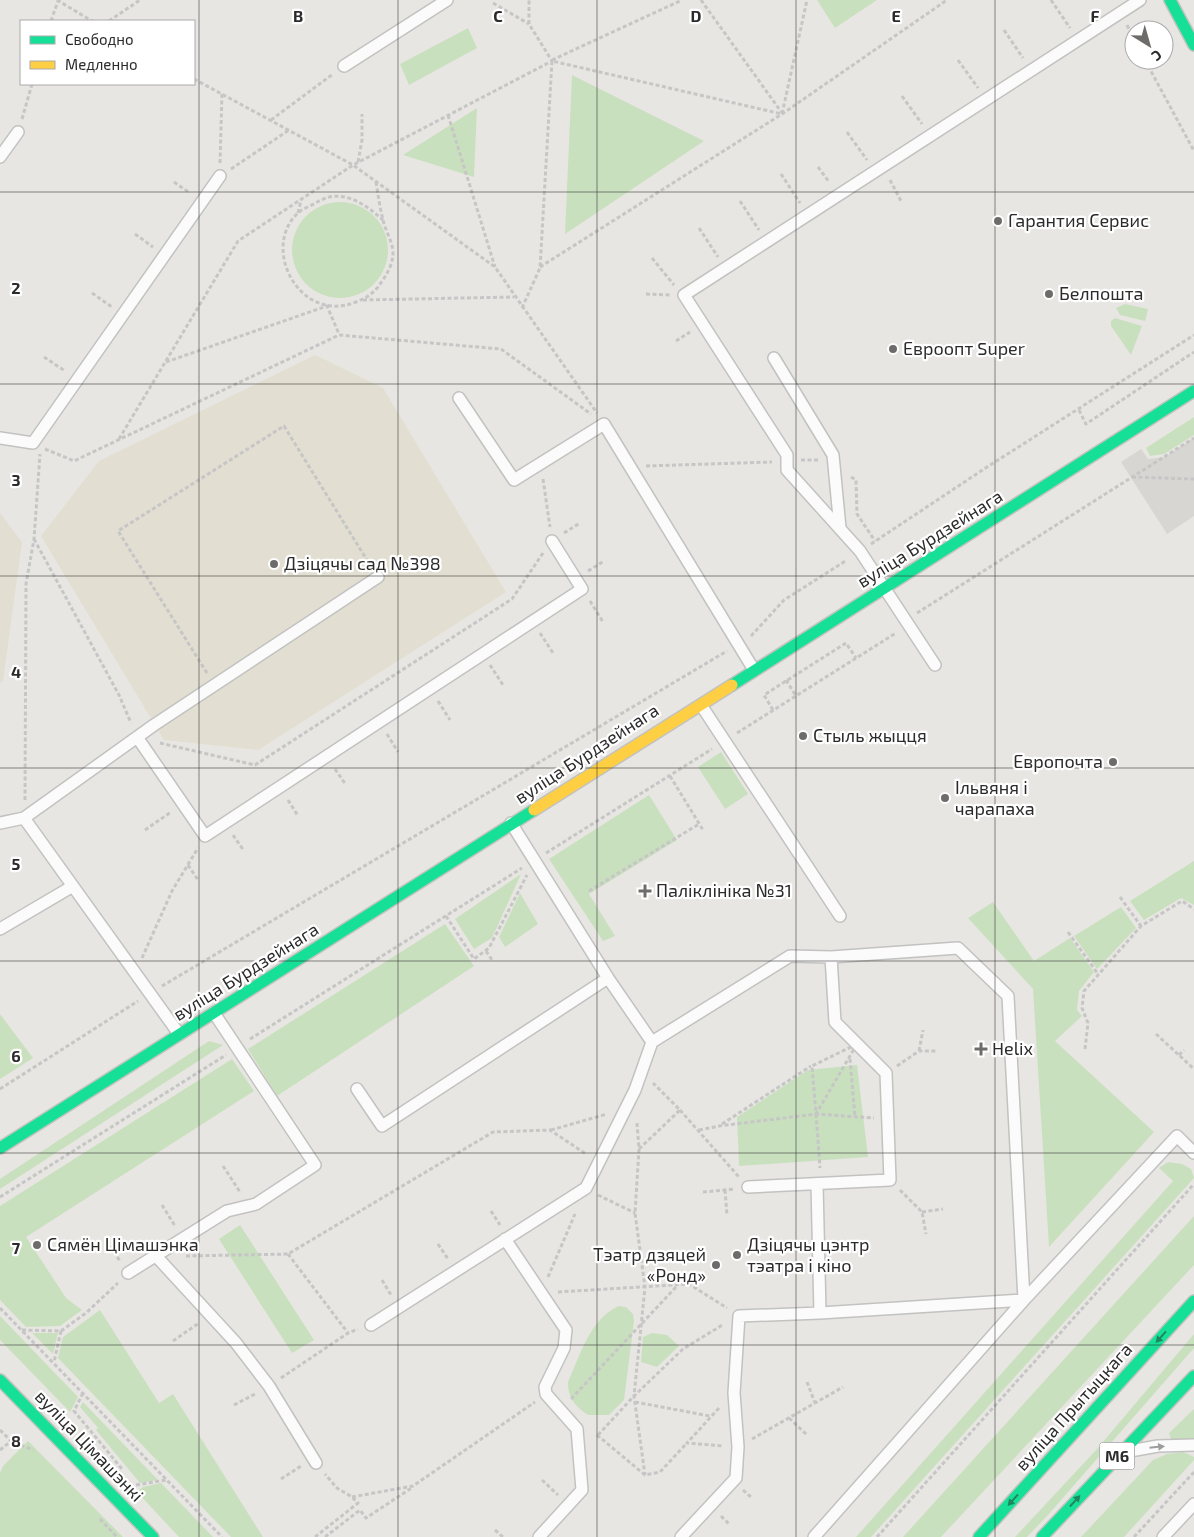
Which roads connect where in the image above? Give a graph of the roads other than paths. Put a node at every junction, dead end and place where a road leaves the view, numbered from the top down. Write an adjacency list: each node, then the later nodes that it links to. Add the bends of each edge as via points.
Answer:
1 (447, 0): 5 (lane)
2 (1140, 0): 13 (lane, via 684,295 787,454 787,470)
3 (1170, 0): 4 (street)
4 (1194, 45)
5 (344, 66)
6 (18, 132): 7 (lane)
7 (0, 157)
8 (220, 176): 12 (lane, via 33,443)
9 (774, 358): 13 (lane, via 833,455)
10 (1194, 391): 16 (street, вуліца Бурдзейнага)
11 (459, 398): 18 (lane, via 514,480 604,424)
12 (0, 438)
13 (840, 528): 16 (lane, via 860,551)
14 (552, 541): 20 (lane, via 582,589 205,836)
15 (378, 577): 20 (lane)
16 (884, 589): 17 (lane); 18 (street, вуліца Бурдзейнага)
17 (935, 665)
18 (754, 670): 19 (street, вуліца Бурдзейнага)
19 (700, 703): 23 (street, вуліца Бурдзейнага); 25 (lane)
20 (137, 738): 21 (lane)
21 (24, 818): 22 (lane); 24 (lane)
22 (0, 823)
23 (511, 823): 28 (lane); 29 (street, вуліца Бурдзейнага)
24 (73, 886): 26 (lane); 30 (lane)
25 (840, 916)
26 (0, 929)
27 (831, 957): 31 (lane, via 790,956); 35 (lane, via 835,1022 886,1073 890,1180); 40 (lane, via 958,948 1008,996)
28 (608, 978): 31 (lane); 32 (lane, via 382,1126)
29 (214, 1013): 30 (street, вуліца Бурдзейнага); 38 (lane, via 315,1165 256,1204 226,1211)
30 (180, 1034): 33 (street, вуліца Бурдзейнага)
31 (652, 1042): 37 (lane, via 642,1072 586,1188)
32 (357, 1089)
33 (0, 1148)
34 (1194, 1153): 40 (lane, via 1177,1136)
35 (819, 1184): 36 (lane); 42 (lane)
36 (748, 1187)
37 (505, 1238): 43 (lane); 51 (lane, via 566,1330 564,1348 545,1387 546,1394 577,1429 580,1444 582,1490)
38 (156, 1256): 39 (lane); 48 (lane, via 236,1343 269,1386)
39 (128, 1273)
40 (1024, 1300): 42 (lane); 53 (lane)
41 (1194, 1301): 54 (street, вуліца Прытыцкага / М6, one-way to 54)
42 (820, 1313): 52 (lane, via 739,1316 734,1394 738,1447 736,1478)
43 (371, 1325)
44 (1194, 1376): 47 (street, М6)
45 (0, 1380): 50 (street, вуліца Цімашэнкі)
46 (1194, 1445): 47 (lane, one-way to 46)
47 (1121, 1452): 55 (street, М6, one-way to 47)
48 (315, 1461)
49 (1194, 1504): 56 (lane)
50 (153, 1537)
51 (539, 1537)
52 (681, 1537)
53 (814, 1537)
54 (979, 1537)
55 (1042, 1537)
56 (1163, 1537)

